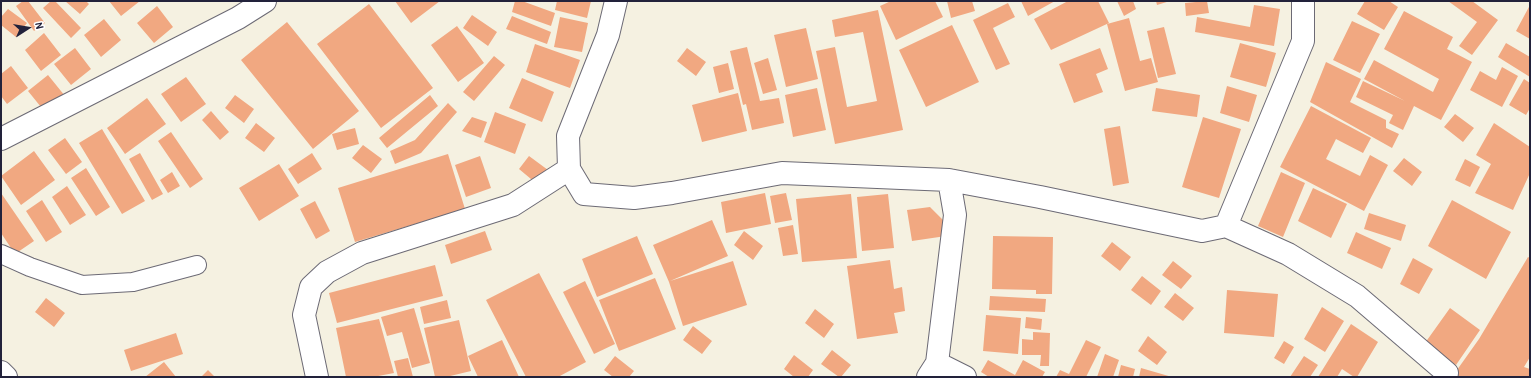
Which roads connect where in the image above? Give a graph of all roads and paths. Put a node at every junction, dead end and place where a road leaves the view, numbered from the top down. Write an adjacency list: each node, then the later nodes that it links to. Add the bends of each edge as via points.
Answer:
1 (265, 1): 4 (street, via 238,18)
2 (616, 1): 5 (street, via 608,34 568,136)
3 (1303, 1): 7 (street, via 1303,41)
4 (1, 139)
5 (569, 168): 6 (street, via 584,194 634,198 782,173); 14 (street, via 513,205 362,253 326,272 311,287 304,315)
6 (949, 180): 7 (street, via 1202,230); 10 (street, via 955,215)
7 (1226, 226): 12 (street, via 1288,254 1357,296)
8 (1, 254): 9 (lane, via 82,285 132,282)
9 (197, 265)
10 (932, 370): 15 (street)
11 (1, 372): 13 (street)
12 (1446, 373)
13 (6, 377)
14 (317, 377)
15 (965, 377)

